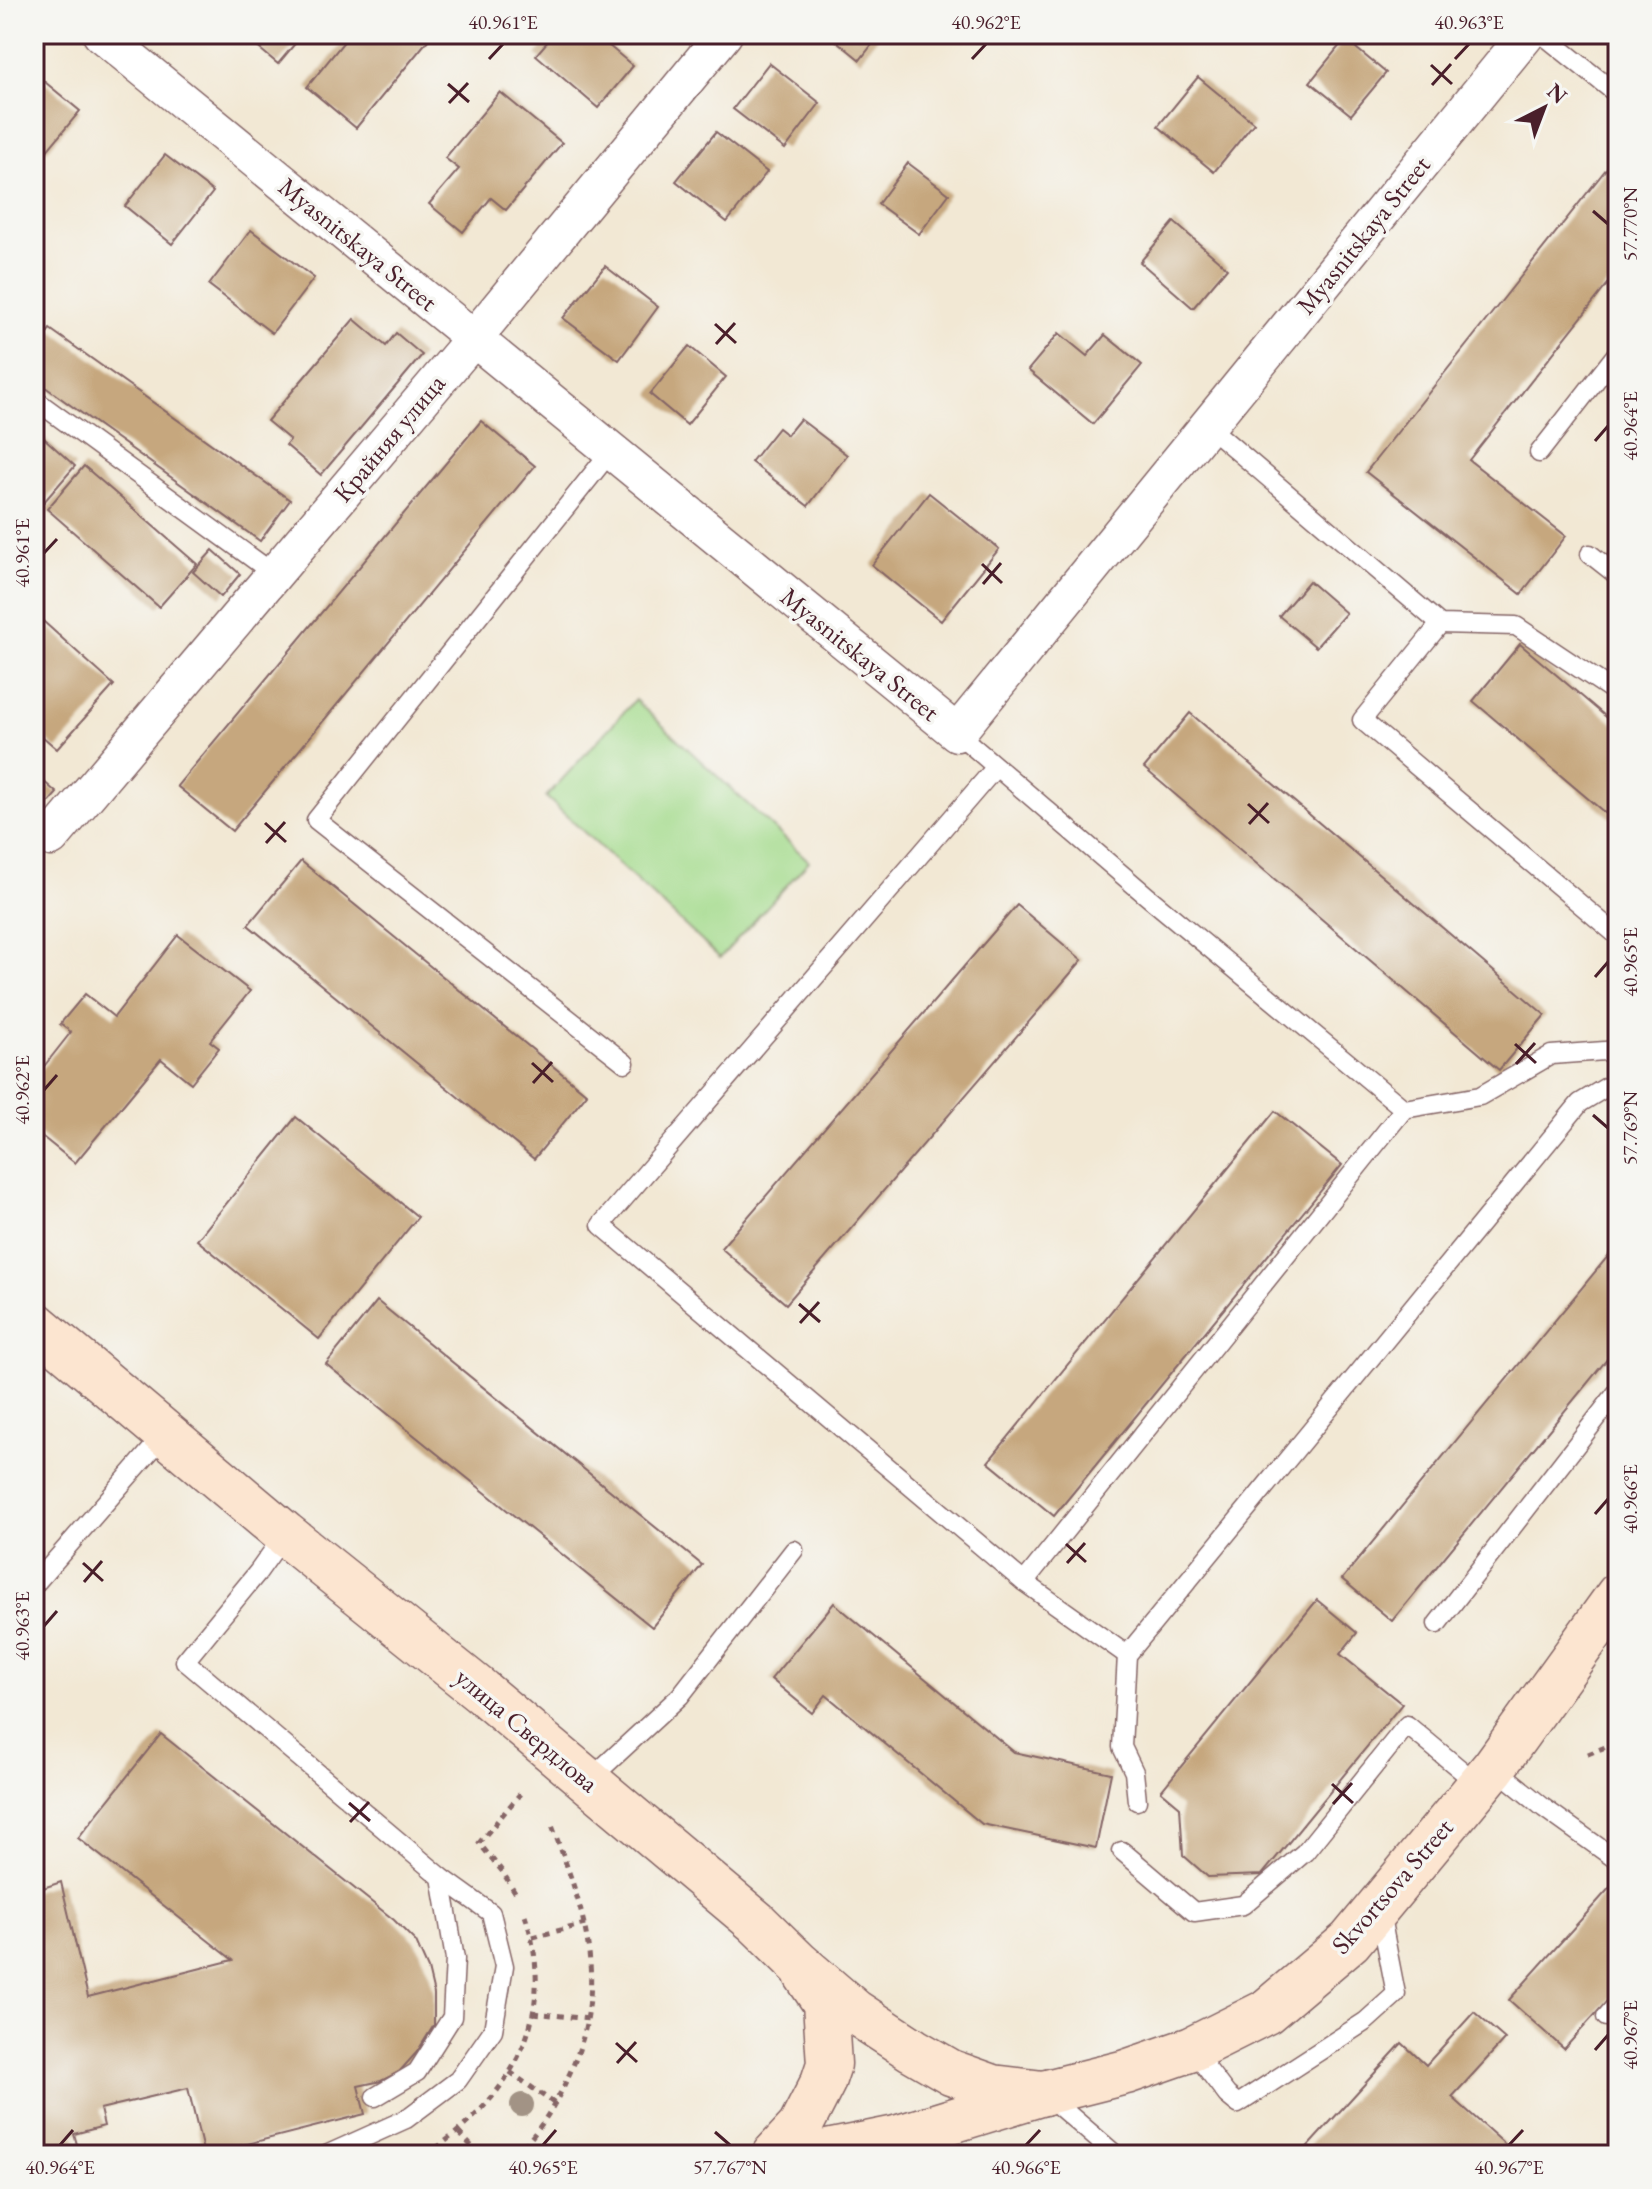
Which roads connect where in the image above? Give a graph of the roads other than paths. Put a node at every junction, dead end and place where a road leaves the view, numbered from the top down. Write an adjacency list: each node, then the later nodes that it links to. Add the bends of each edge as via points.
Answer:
1 (101, 34): 6 (street, Myasnitskaya Street)
2 (724, 34): 6 (street, Крайняя улица)
3 (1527, 34): 9 (street, Myasnitskaya Street)
4 (1542, 34): 5 (lane)
5 (1618, 95)
6 (474, 338): 10 (street, Myasnitskaya Street); 13 (street, Крайняя улица)
7 (1618, 352): 11 (lane)
8 (34, 399): 13 (lane)
9 (1208, 426): 15 (lane); 17 (street, Myasnitskaya Street)
10 (611, 451): 17 (street, Myasnitskaya Street); 22 (lane, via 316,820)
11 (1539, 453)
12 (1590, 554): 14 (lane)
13 (274, 574): 19 (street, Крайняя улица)
14 (1618, 576)
15 (1440, 624): 16 (lane, via 1516,626); 20 (lane, via 1362,720)
16 (1618, 694)
17 (957, 733): 18 (lane)
18 (996, 767): 24 (lane); 30 (lane, via 601,1225)
19 (51, 838)
20 (1618, 936)
21 (1618, 1050): 24 (lane, via 1551,1055 1480,1096)
22 (625, 1063)
23 (1618, 1080): 34 (lane, via 1580,1103)
24 (1404, 1109): 30 (lane)
25 (34, 1323): 27 (street, улица Свердлова)
26 (1618, 1391): 33 (lane)
27 (165, 1434): 28 (street, улица Свердлова); 31 (lane)
28 (285, 1534): 36 (street, улица Свердлова); 40 (lane, via 185,1661)
29 (794, 1550): 36 (lane, via 680,1696)
30 (1024, 1582): 34 (lane)
31 (34, 1585)
32 (1618, 1595): 35 (street, Skvortsova Street)
33 (1437, 1624)
34 (1127, 1655): 37 (lane, via 1122,1747 1134,1772)
35 (1487, 1776): 38 (lane, via 1407,1725 1305,1852 1243,1905 1194,1912); 39 (lane, via 1544,1808); 41 (street, Skvortsova Street)
36 (588, 1781): 42 (street, улица Свердлова)
37 (1137, 1801)
38 (1122, 1851)
39 (1618, 1861)
40 (441, 1877): 47 (lane, via 455,1959 452,2017 417,2072); 49 (lane, via 491,1913 504,1966 493,2030 458,2080 406,2119)
41 (1379, 1906): 44 (street, Skvortsova Street, via 1350,1941 1266,2012); 44 (lane, via 1396,1994 1366,2021 1238,2104)
42 (798, 1963): 43 (street, улица Свердлова, via 855,2012); 45 (street, via 825,2003)
43 (904, 2044): 45 (street, via 877,2035 858,2038 841,2048); 46 (street, улица Свердлова, via 951,2072 993,2087); 48 (street, via 923,2064 929,2098 912,2129)
44 (1192, 2049): 46 (street, Skvortsova Street)
45 (826, 2073): 48 (street, via 824,2100 837,2124 860,2139); 50 (street, via 800,2127)
46 (1043, 2093): 48 (street, Skvortsova Street); 52 (lane)
47 (375, 2097)
48 (887, 2140): 51 (street, Skvortsova Street)
49 (331, 2154)
50 (774, 2155)
51 (812, 2155)
52 (1116, 2155)

